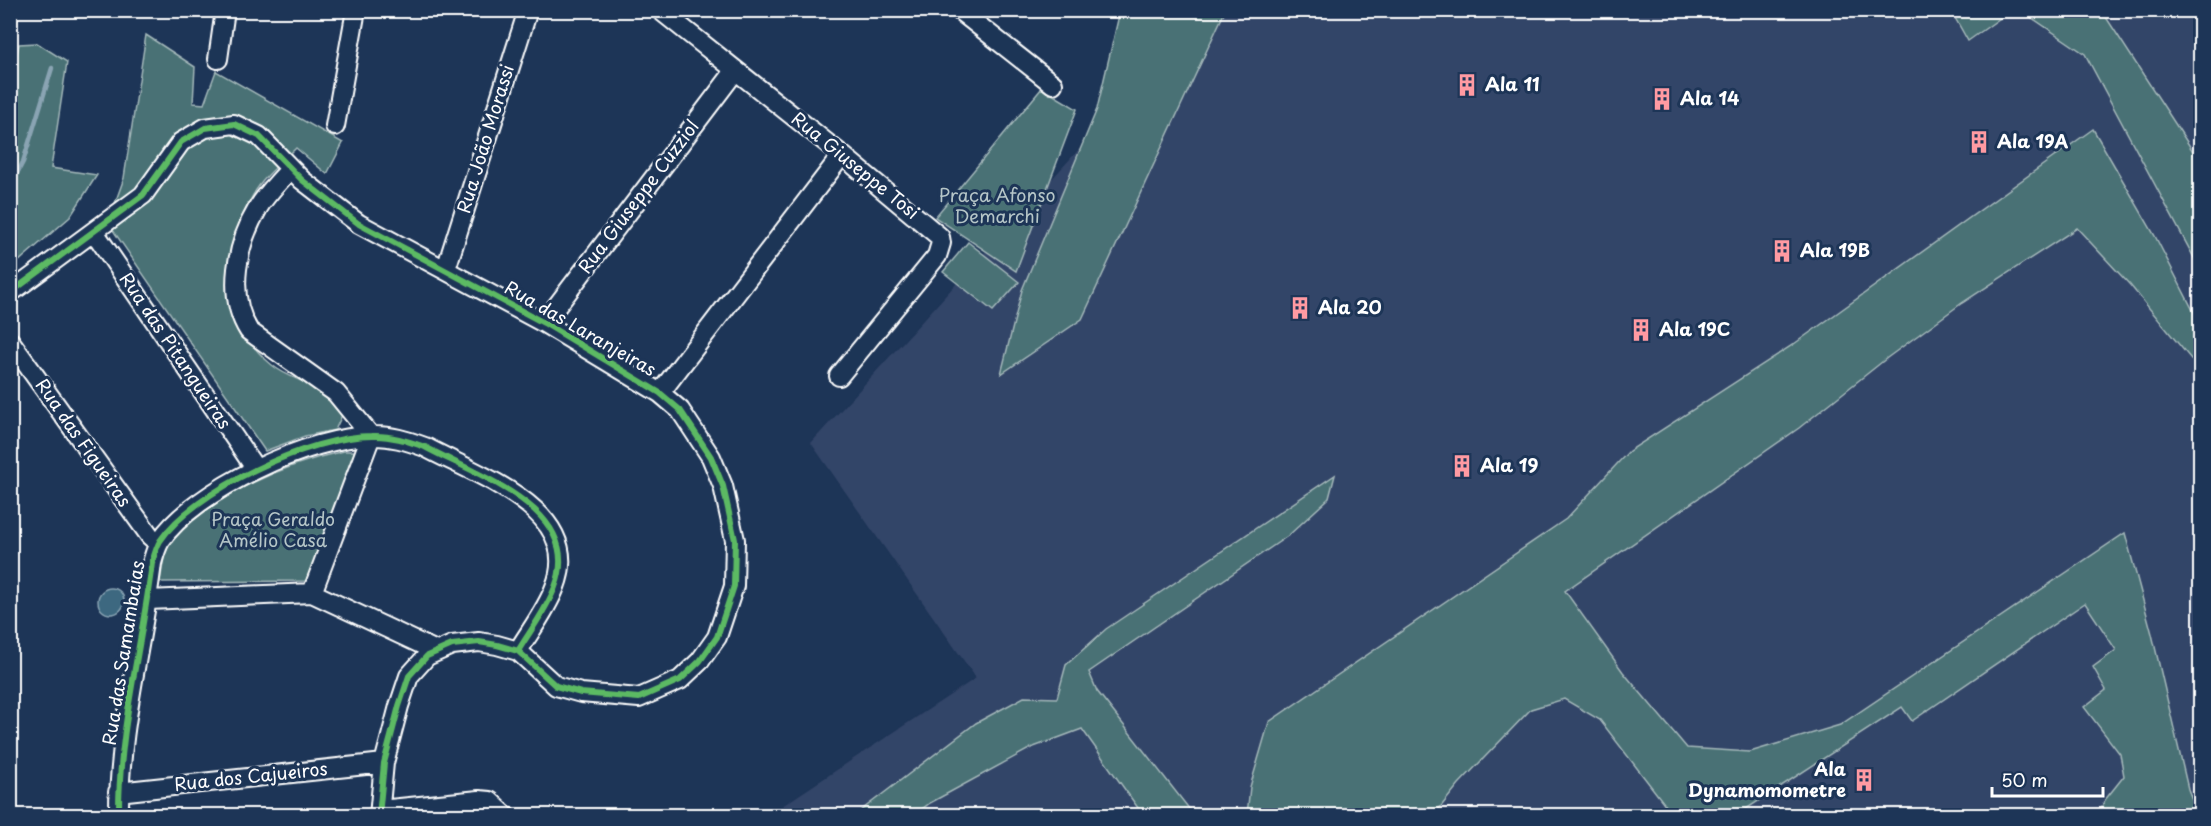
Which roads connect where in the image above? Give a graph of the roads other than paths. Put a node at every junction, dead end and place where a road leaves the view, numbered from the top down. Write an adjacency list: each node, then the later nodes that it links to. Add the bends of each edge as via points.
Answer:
1 (225, 10): 6 (street)
2 (356, 10): 9 (street)
3 (528, 10): 13 (street, Rua João Morassi)
4 (660, 10): 7 (street, Rua Giuseppe Tosi)
5 (959, 10): 8 (street)
6 (218, 59)
7 (735, 71): 10 (street, Rua Giuseppe Tosi); 15 (street, Rua Giuseppe Cuzziol)
8 (1053, 84)
9 (335, 126)
10 (842, 154): 17 (street, Rua Giuseppe Tosi, via 936,232 941,243 937,256); 18 (street)
11 (290, 169): 12 (street, Rua das Laranjeiras, via 259,136 234,124 205,128 181,142 143,195); 13 (street, Rua das Laranjeiras, via 359,224); 19 (street, via 258,207 244,236 237,271 241,318 249,331 336,393)
12 (95, 233): 14 (street, Rua das Laranjeiras); 20 (street, Rua das Pitangueiras)
13 (446, 269): 15 (street, Rua das Laranjeiras)
14 (10, 293)
15 (544, 323): 18 (street, Rua das Laranjeiras)
16 (10, 341): 21 (street, Rua das Figueiras)
17 (839, 376)
18 (660, 393): 25 (street, Rua das Laranjeiras, via 680,410 711,457 727,497 735,540 734,586 717,637 680,680 639,698 581,693 556,686)
19 (371, 435): 20 (street, Rua das Samambaias); 22 (street); 25 (street, Rua das Samambaias, via 425,447 515,495 548,522 561,550 560,569 555,588)
20 (255, 468): 21 (street, Rua das Samambaias, via 182,518)
21 (158, 543): 23 (street, Rua das Samambaias)
22 (312, 593): 23 (street); 24 (street)
23 (148, 600): 27 (street, Rua das Samambaias)
24 (436, 651): 25 (street, Rua das Laranjeiras, via 479,642); 26 (street, Rua das Laranjeiras, via 409,676)
25 (518, 651)
26 (384, 763): 27 (street, Rua dos Cajueiros); 28 (street, Rua das Laranjeiras)
27 (118, 792): 29 (street, Rua das Samambaias)
28 (379, 813): 30 (street, via 478,800 490,801)
29 (118, 816)
30 (506, 816)

